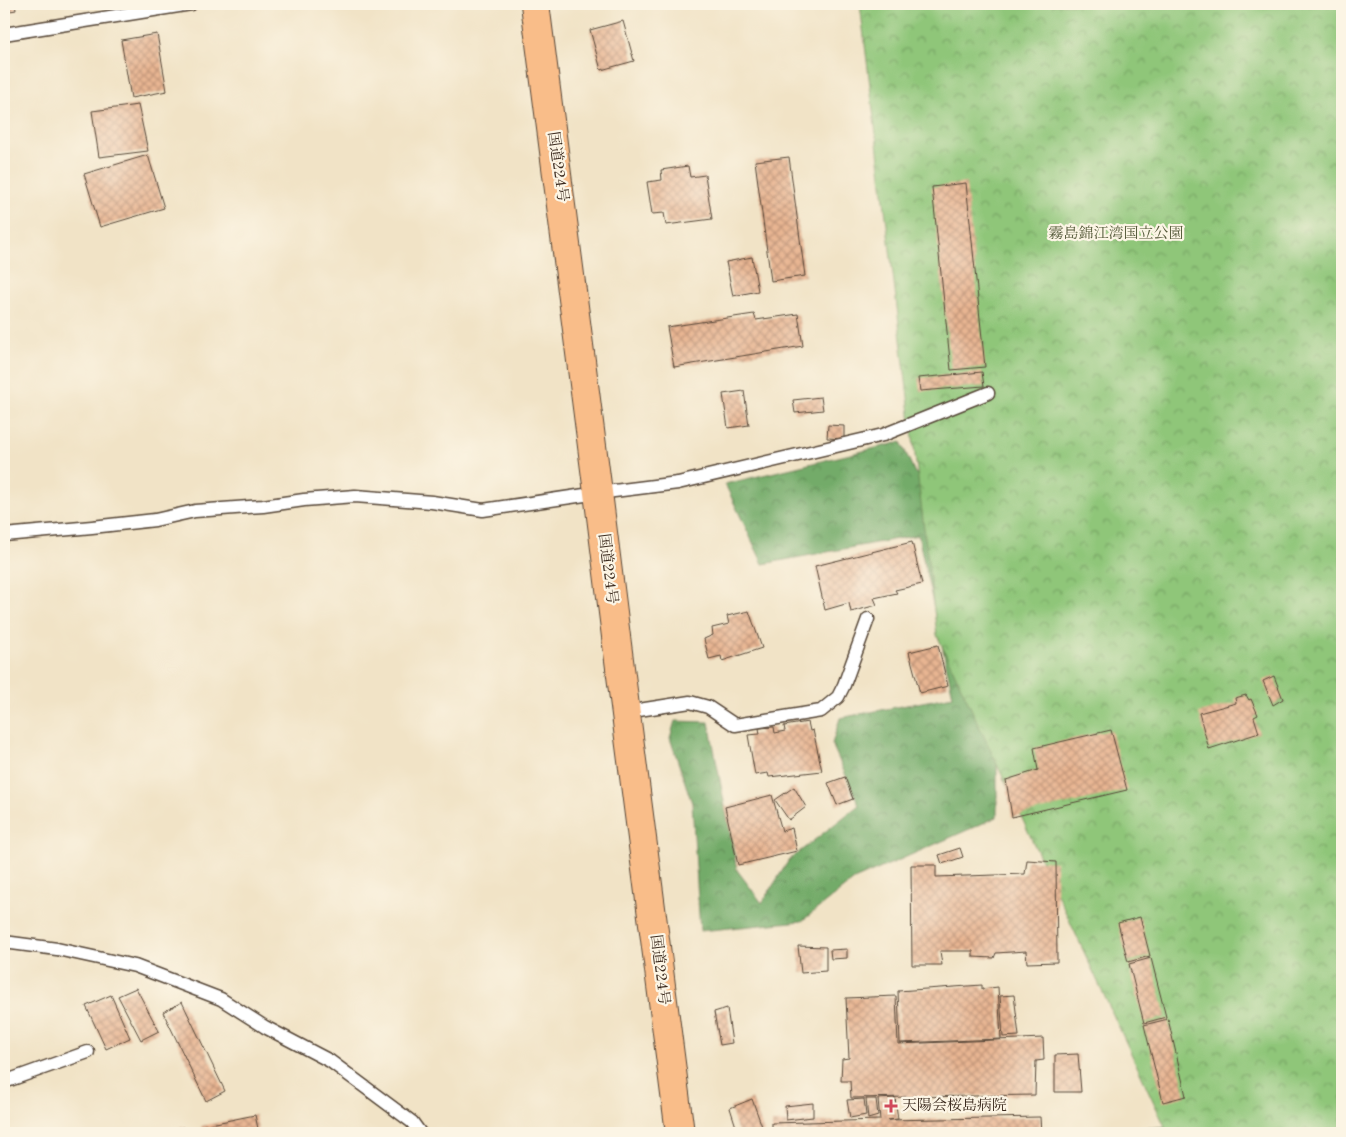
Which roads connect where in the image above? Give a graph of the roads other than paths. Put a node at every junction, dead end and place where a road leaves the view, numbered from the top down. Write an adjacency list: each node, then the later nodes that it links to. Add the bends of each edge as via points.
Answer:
1 (191, 4): 3 (lane)
2 (535, 4): 5 (highway, 国道224号)
3 (4, 34)
4 (988, 393): 5 (lane, via 883,435 678,483)
5 (598, 493): 6 (lane, via 483,510 355,496 312,499 195,511 155,520); 8 (highway, 国道224号)
6 (4, 535)
7 (868, 619): 8 (lane, via 838,697 821,711 735,725 708,707 690,702)
8 (626, 712): 13 (highway, 国道224号)
9 (4, 942): 12 (lane, via 135,966 222,999 266,1028 330,1061 412,1122)
10 (88, 1052): 11 (lane)
11 (4, 1082)
12 (420, 1133)
13 (680, 1133)

